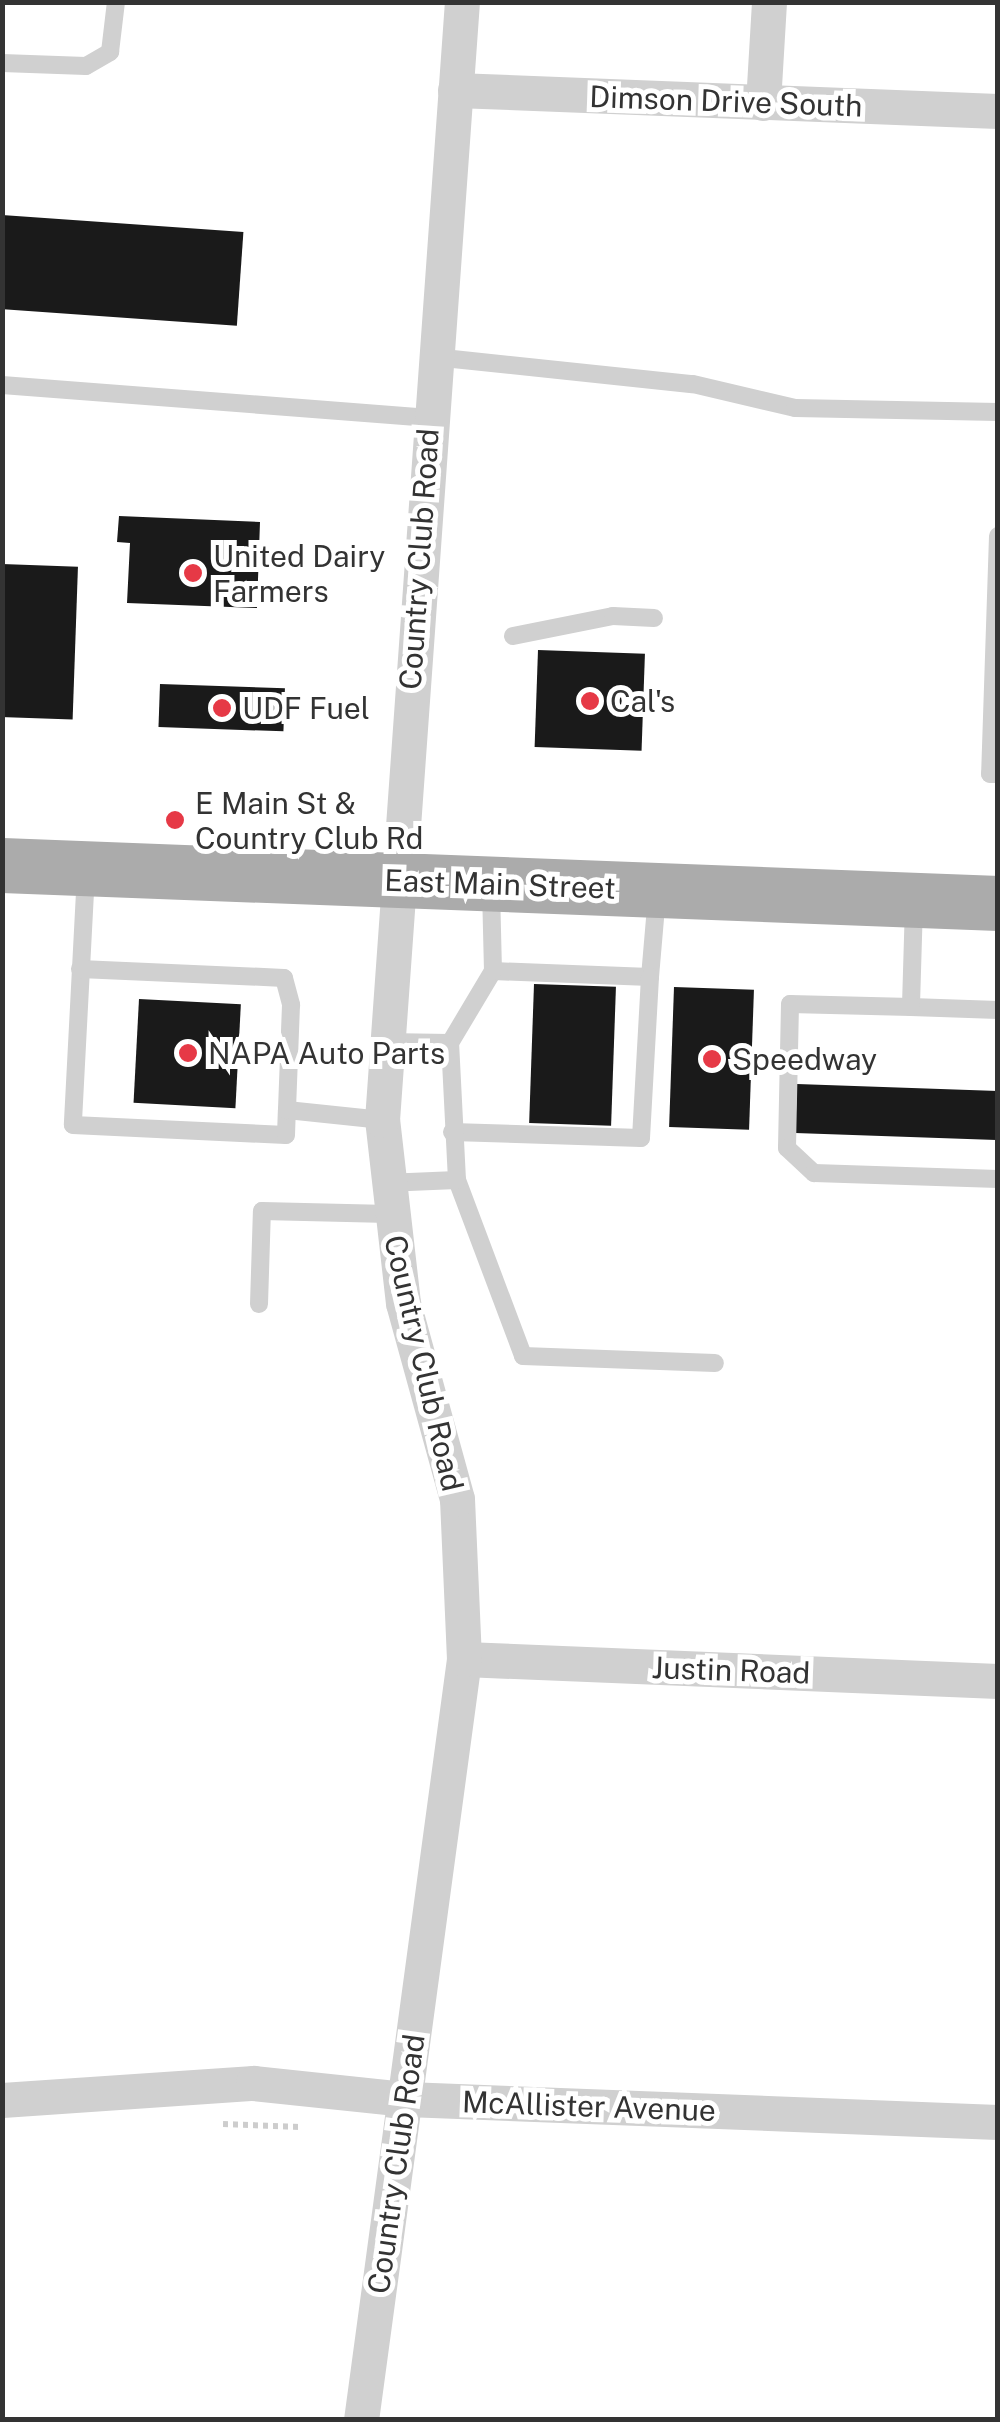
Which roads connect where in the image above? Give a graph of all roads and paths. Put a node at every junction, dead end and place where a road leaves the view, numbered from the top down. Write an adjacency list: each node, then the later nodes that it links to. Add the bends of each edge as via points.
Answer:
1 (116, 2): 4 (lane, via 110,52 86,66)
2 (462, 2): 5 (street, Country Club Road)
3 (769, 2): 6 (street)
4 (2, 63)
5 (455, 90): 6 (street, Dimson Drive South); 8 (street, Country Club Road)
6 (762, 103): 7 (street, Dimson Drive South)
7 (998, 111)
8 (434, 357): 10 (lane, via 693,384 796,408); 11 (street, Country Club Road)
9 (2, 385): 11 (lane)
10 (998, 412)
11 (430, 418): 18 (street, Country Club Road)
12 (998, 536): 15 (lane, via 990,774)
13 (654, 618): 14 (lane, via 613,616)
14 (513, 636)
15 (998, 774)
16 (2, 864): 17 (main road, East Main Street)
17 (86, 868): 18 (main road, East Main Street); 23 (lane)
18 (396, 880): 19 (main road, East Main Street); 28 (street, Country Club Road)
19 (491, 884): 20 (main road, East Main Street); 24 (lane)
20 (658, 890): 21 (main road, East Main Street); 25 (lane)
21 (914, 900): 22 (main road, East Main Street); 26 (lane)
22 (998, 903)
23 (80, 969): 30 (lane, via 284,978 292,1005); 30 (lane, via 73,1125 286,1134)
24 (493, 971): 25 (lane); 29 (lane)
25 (650, 977): 32 (lane, via 641,1138)
26 (911, 1007): 27 (lane); 33 (lane, via 790,1004 787,1148 814,1172)
27 (998, 1010)
28 (384, 1042): 29 (lane); 31 (street, Country Club Road)
29 (450, 1042): 32 (lane)
30 (287, 1110): 31 (lane)
31 (382, 1120): 35 (street, Country Club Road)
32 (452, 1132): 34 (lane)
33 (998, 1178)
34 (457, 1180): 35 (lane); 37 (lane, via 523,1356)
35 (386, 1198): 36 (lane, via 262,1211); 38 (street, Country Club Road, via 457,1499)
36 (259, 1304)
37 (716, 1362)
38 (464, 1659): 39 (street, Justin Road); 41 (street, Country Club Road)
39 (998, 1681)
40 (2, 2100): 41 (street, McAllister Avenue, via 252,2084)
41 (406, 2100): 42 (street, McAllister Avenue); 43 (street, Country Club Road)
42 (998, 2122)
43 (361, 2420)

